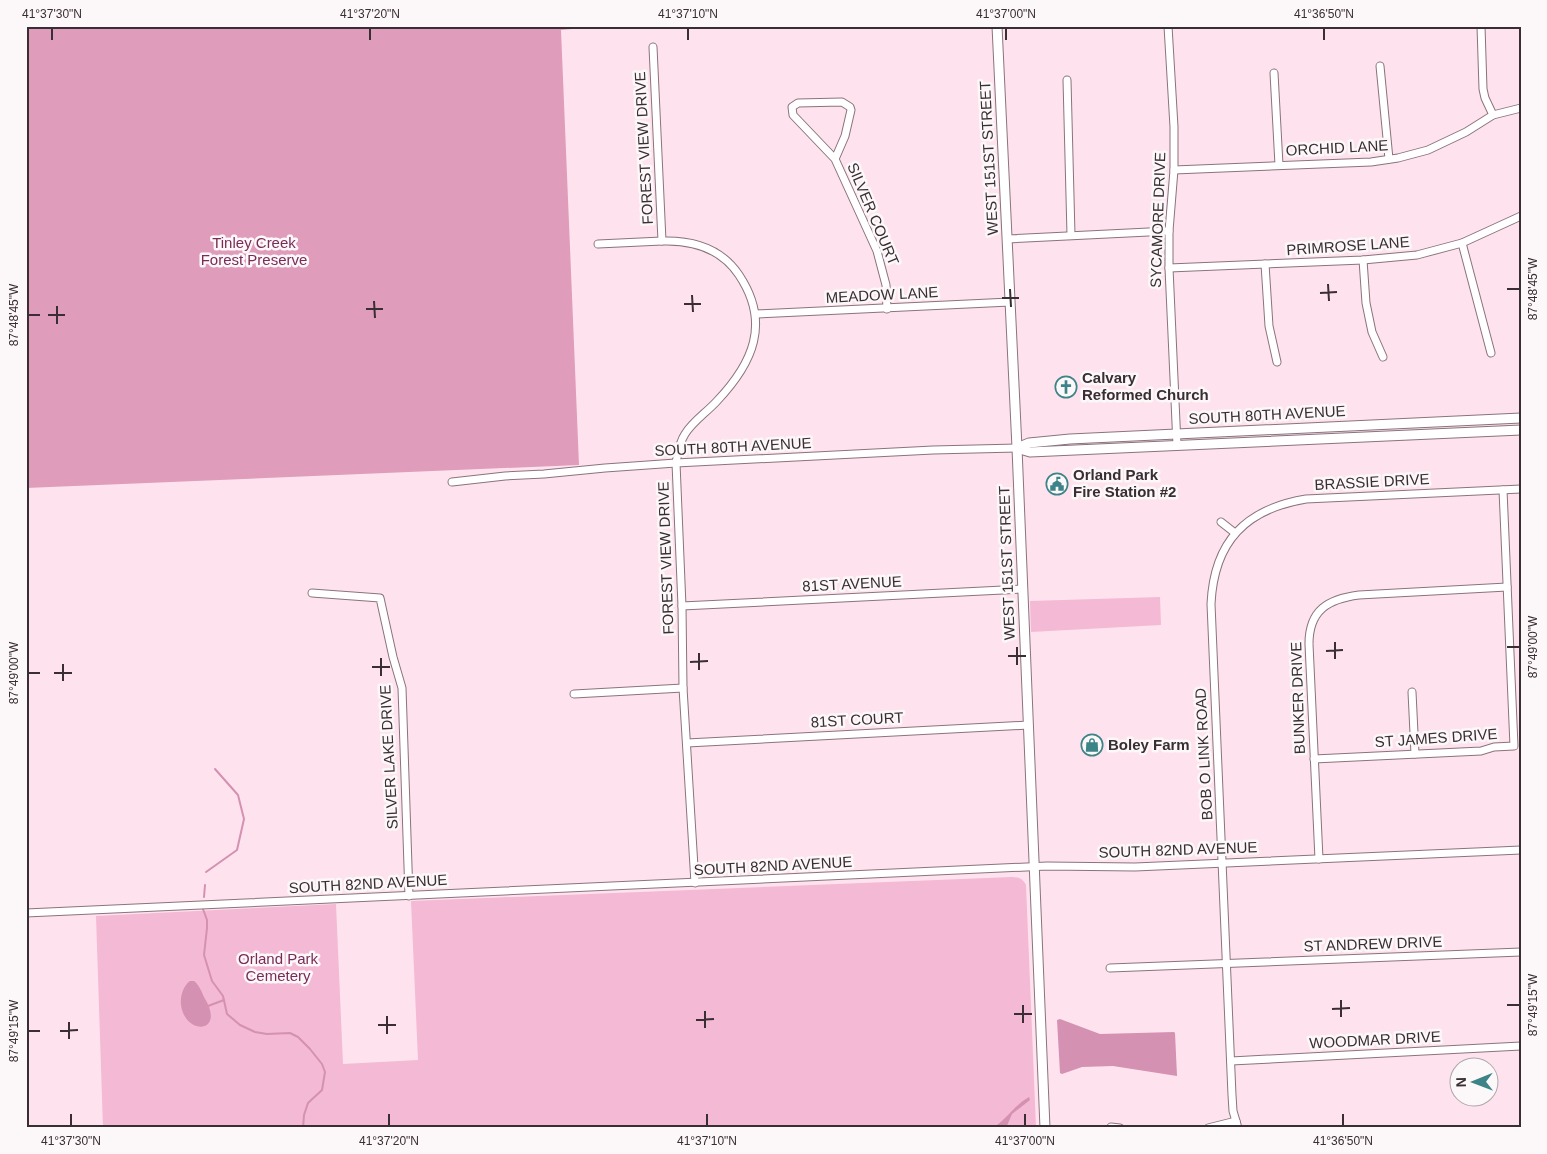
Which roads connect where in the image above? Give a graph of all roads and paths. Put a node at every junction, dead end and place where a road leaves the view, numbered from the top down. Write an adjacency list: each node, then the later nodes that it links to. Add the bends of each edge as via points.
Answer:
1 (997, 26): 17 (street, WEST 151ST STREET)
2 (1168, 26): 13 (street, SYCAMORE DRIVE)
3 (1481, 26): 9 (street, via 1483,89)
4 (653, 47): 18 (street, FOREST VIEW DRIVE)
5 (1380, 66): 11 (street)
6 (1274, 73): 12 (street)
7 (1067, 80): 16 (street)
8 (1521, 108): 9 (street, ORCHID LANE)
9 (1493, 115): 11 (street, ORCHID LANE, via 1442,144)
10 (835, 159): 10 (street, SILVER COURT, via 793,115 792,107 798,103 842,102 850,106); 25 (street, SILVER COURT, via 876,251 886,285)
11 (1390, 159): 12 (street, ORCHID LANE)
12 (1279, 165): 13 (street, ORCHID LANE)
13 (1174, 170): 15 (street, SYCAMORE DRIVE)
14 (1521, 216): 19 (street, PRIMROSE LANE)
15 (1169, 230): 16 (street); 23 (street, SYCAMORE DRIVE)
16 (1071, 235): 17 (street)
17 (1007, 238): 24 (street, WEST 151ST STREET)
18 (662, 241): 20 (street); 26 (street, FOREST VIEW DRIVE, via 696,244 724,258 742,280)
19 (1462, 243): 21 (street, PRIMROSE LANE, via 1417,255); 27 (street)
20 (598, 244)
21 (1363, 260): 22 (street, PRIMROSE LANE); 28 (street, via 1366,303 1372,332)
22 (1265, 264): 23 (street, PRIMROSE LANE); 29 (street, via 1269,326)
23 (1168, 268): 32 (street, SYCAMORE DRIVE)
24 (1010, 302): 25 (street, MEADOW LANE); 34 (street, WEST 151ST STREET)
25 (887, 309): 26 (street, MEADOW LANE)
26 (756, 314): 35 (street, FOREST VIEW DRIVE, via 753,343 740,374 692,424 679,446)
27 (1491, 353)
28 (1383, 357)
29 (1277, 362)
30 (1521, 418): 32 (street, SOUTH 80TH AVENUE)
31 (1521, 430): 33 (street, SOUTH 80TH AVENUE)
32 (1176, 433): 33 (street, SYCAMORE DRIVE); 34 (street, SOUTH 80TH AVENUE, via 1044,440)
33 (1177, 445): 34 (street, SOUTH 80TH AVENUE, via 1030,452)
34 (1017, 448): 35 (street, SOUTH 80TH AVENUE); 42 (street, WEST 151ST STREET)
35 (676, 463): 36 (street, SOUTH 80TH AVENUE); 44 (street, FOREST VIEW DRIVE)
36 (452, 482)
37 (1521, 489): 38 (street, BRASSIE DRIVE)
38 (1503, 490): 40 (street, BRASSIE DRIVE, via 1286,502 1248,521); 41 (street, ST JAMES DRIVE)
39 (1221, 522): 40 (street)
40 (1235, 534): 54 (street, BOB O LINK ROAD, via 1217,565 1211,604)
41 (1507, 587): 50 (street, ST JAMES DRIVE, via 1514,746); 51 (street, BUNKER DRIVE, via 1341,597 1320,610 1309,638)
42 (1022, 589): 44 (street, 81ST AVENUE); 48 (street, WEST 151ST STREET)
43 (312, 593): 57 (street, SILVER LAKE DRIVE, via 380,598 402,688)
44 (682, 606): 45 (street, FOREST VIEW DRIVE)
45 (683, 688): 47 (street); 49 (street, FOREST VIEW DRIVE)
46 (1412, 692): 50 (street)
47 (574, 694)
48 (1028, 725): 49 (street, 81ST COURT); 55 (street, WEST 151ST STREET)
49 (687, 743): 56 (street, FOREST VIEW DRIVE)
50 (1415, 754): 51 (street, ST JAMES DRIVE)
51 (1314, 759): 53 (street, BUNKER DRIVE)
52 (1521, 850): 53 (street, SOUTH 82ND AVENUE)
53 (1319, 859): 54 (street, SOUTH 82ND AVENUE)
54 (1222, 864): 55 (street, SOUTH 82ND AVENUE); 60 (street, BOB O LINK ROAD)
55 (1034, 868): 56 (street, SOUTH 82ND AVENUE); 66 (street, WEST 151ST STREET)
56 (695, 883): 57 (street, SOUTH 82ND AVENUE)
57 (409, 896): 58 (street, SOUTH 82ND AVENUE)
58 (26, 913)
59 (1521, 952): 60 (street, ST ANDREW DRIVE)
60 (1226, 963): 61 (street, ST ANDREW DRIVE); 63 (street, BOB O LINK ROAD)
61 (1110, 968)
62 (1521, 1046): 63 (street, WOODMAR DRIVE)
63 (1231, 1061): 64 (street, BOB O LINK ROAD, via 1233,1111)
64 (1237, 1124): 68 (street)
65 (1111, 1126): 67 (street)
66 (1045, 1128)
67 (1120, 1128)
68 (1208, 1128)

